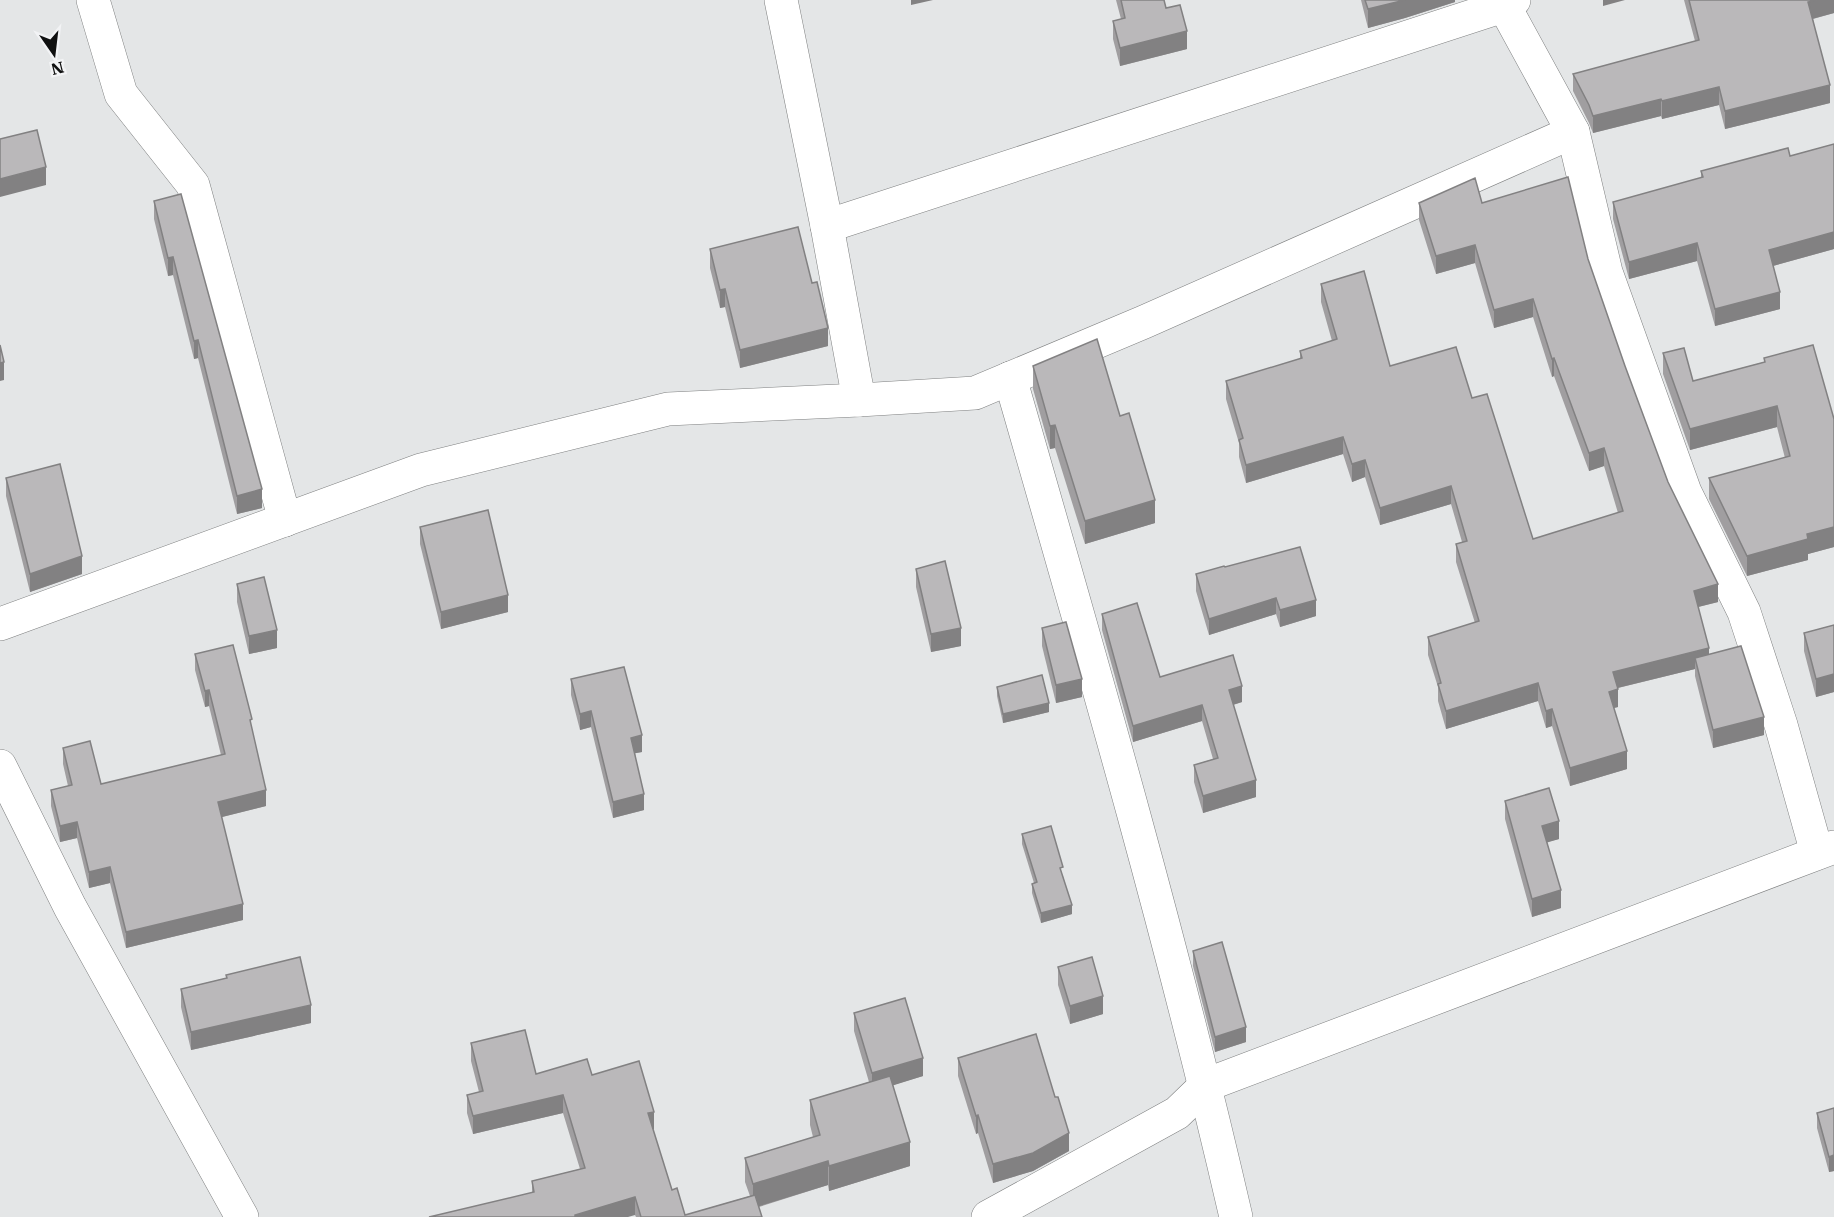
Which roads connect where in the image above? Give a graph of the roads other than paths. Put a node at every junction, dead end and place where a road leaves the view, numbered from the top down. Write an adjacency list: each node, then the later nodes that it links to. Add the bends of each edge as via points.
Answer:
1 (93, 0): 8 (street, via 121,94 193,185)
2 (781, 0): 5 (street)
3 (1506, 2): 4 (street); 5 (street)
4 (1573, 132): 6 (street); 11 (street, via 1606,272 1685,492 1744,612)
5 (827, 226): 7 (street)
6 (1010, 378): 7 (street, via 975,393); 12 (street)
7 (859, 400): 8 (street, via 668,409 421,470)
8 (285, 520): 9 (street)
9 (0, 624)
10 (0, 766): 13 (street, via 69,907)
11 (1826, 850): 12 (street)
12 (1206, 1085): 14 (street, via 1177,1113); 15 (street)
13 (242, 1217)
14 (988, 1217)
15 (1236, 1217)

